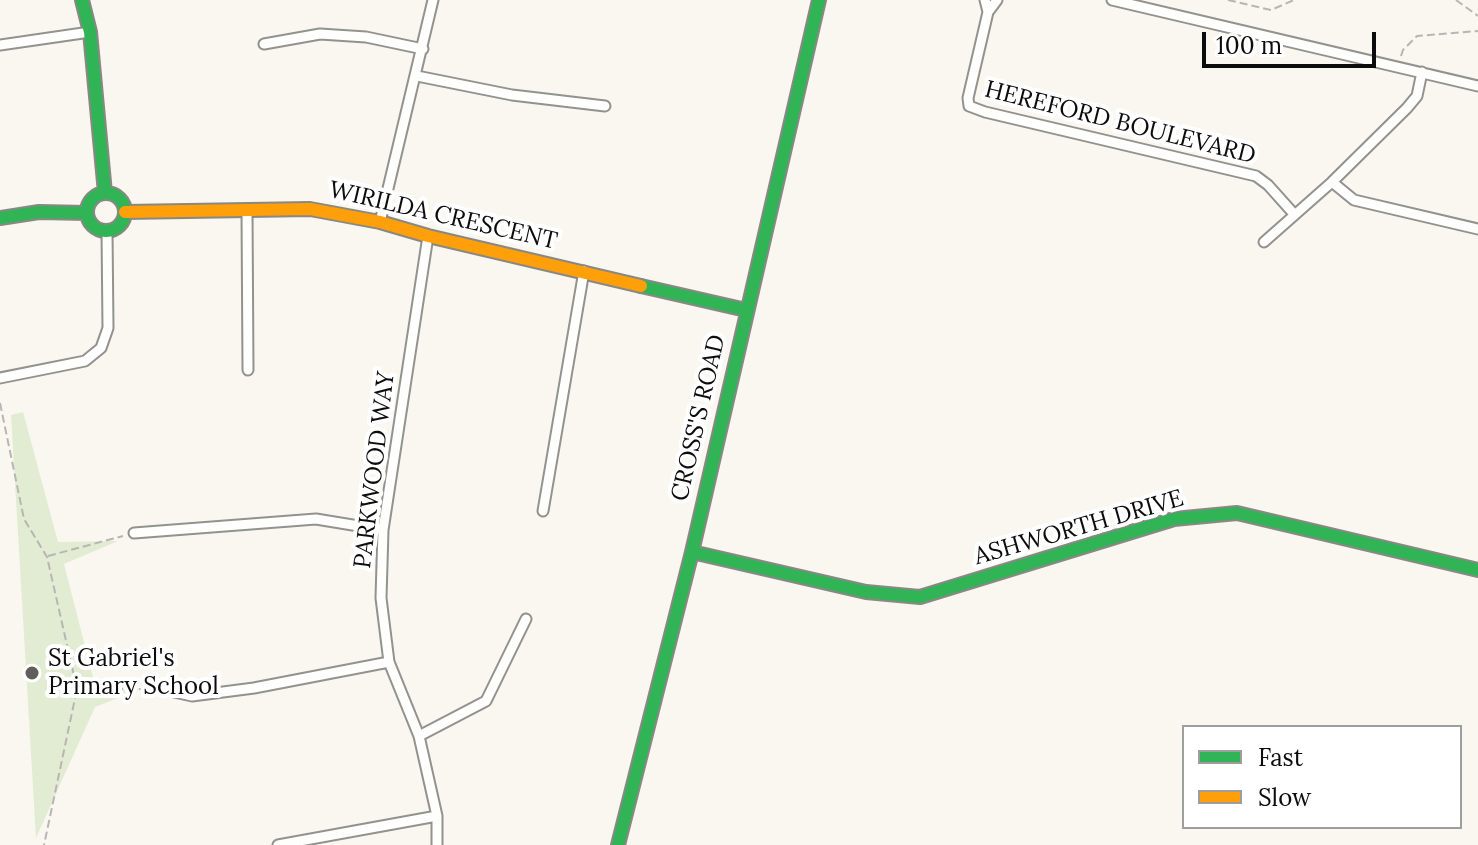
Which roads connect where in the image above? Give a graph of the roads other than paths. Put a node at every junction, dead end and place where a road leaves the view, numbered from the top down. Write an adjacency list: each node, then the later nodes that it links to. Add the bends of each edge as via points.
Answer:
1 (82, 0): 8 (street)
2 (433, 0): 11 (street)
3 (819, 0): 29 (street, CROSS'S ROAD)
4 (985, 0): 7 (street, HEREFORD BOULEVARD)
5 (997, 0): 7 (street, HEREFORD BOULEVARD)
6 (1112, 0): 12 (street)
7 (988, 12): 21 (street, HEREFORD BOULEVARD, via 969,106 1256,176)
8 (90, 32): 10 (street); 17 (street)
9 (264, 44): 11 (street, via 320,34)
10 (0, 45)
11 (423, 49): 13 (street)
12 (1422, 72): 14 (street); 16 (street, via 1417,96)
13 (417, 76): 15 (street); 23 (street)
14 (1478, 86)
15 (605, 106)
16 (1332, 182): 21 (street); 24 (street, via 1354,200)
17 (105, 193): 19 (street, via 119,198); 20 (street, via 92,199)
18 (247, 211): 19 (street, WIRILDA CRESCENT); 23 (street, WIRILDA CRESCENT, via 310,209); 30 (street)
19 (125, 212): 25 (street, via 118,227)
20 (87, 213): 22 (street); 25 (street, via 93,226)
21 (1294, 214): 27 (street)
22 (0, 218)
23 (380, 222): 26 (street, WIRILDA CRESCENT)
24 (1478, 229)
25 (107, 231): 31 (street, via 108,328 101,348 85,361)
26 (428, 236): 28 (street, WIRILDA CRESCENT); 33 (street, PARKWOOD WAY)
27 (1264, 242)
28 (584, 271): 29 (street, WIRILDA CRESCENT); 32 (street)
29 (746, 310): 35 (street, CROSS'S ROAD)
30 (248, 370)
31 (0, 378)
32 (543, 511)
33 (383, 530): 34 (street, via 316,519); 38 (street, PARKWOOD WAY, via 381,598)
34 (134, 533)
35 (692, 552): 36 (street, ASHWORTH DRIVE, via 866,592 920,597 1174,519 1237,513); 44 (street, CROSS'S ROAD)
36 (1478, 570)
37 (526, 619): 40 (street, via 486,701)
38 (389, 662): 39 (street, via 192,696); 40 (street, PARKWOOD WAY)
39 (161, 689)
40 (419, 736): 41 (street, PARKWOOD WAY)
41 (437, 816): 42 (street); 43 (street, PARKWOOD WAY)
42 (278, 845)
43 (437, 845)
44 (618, 845)

